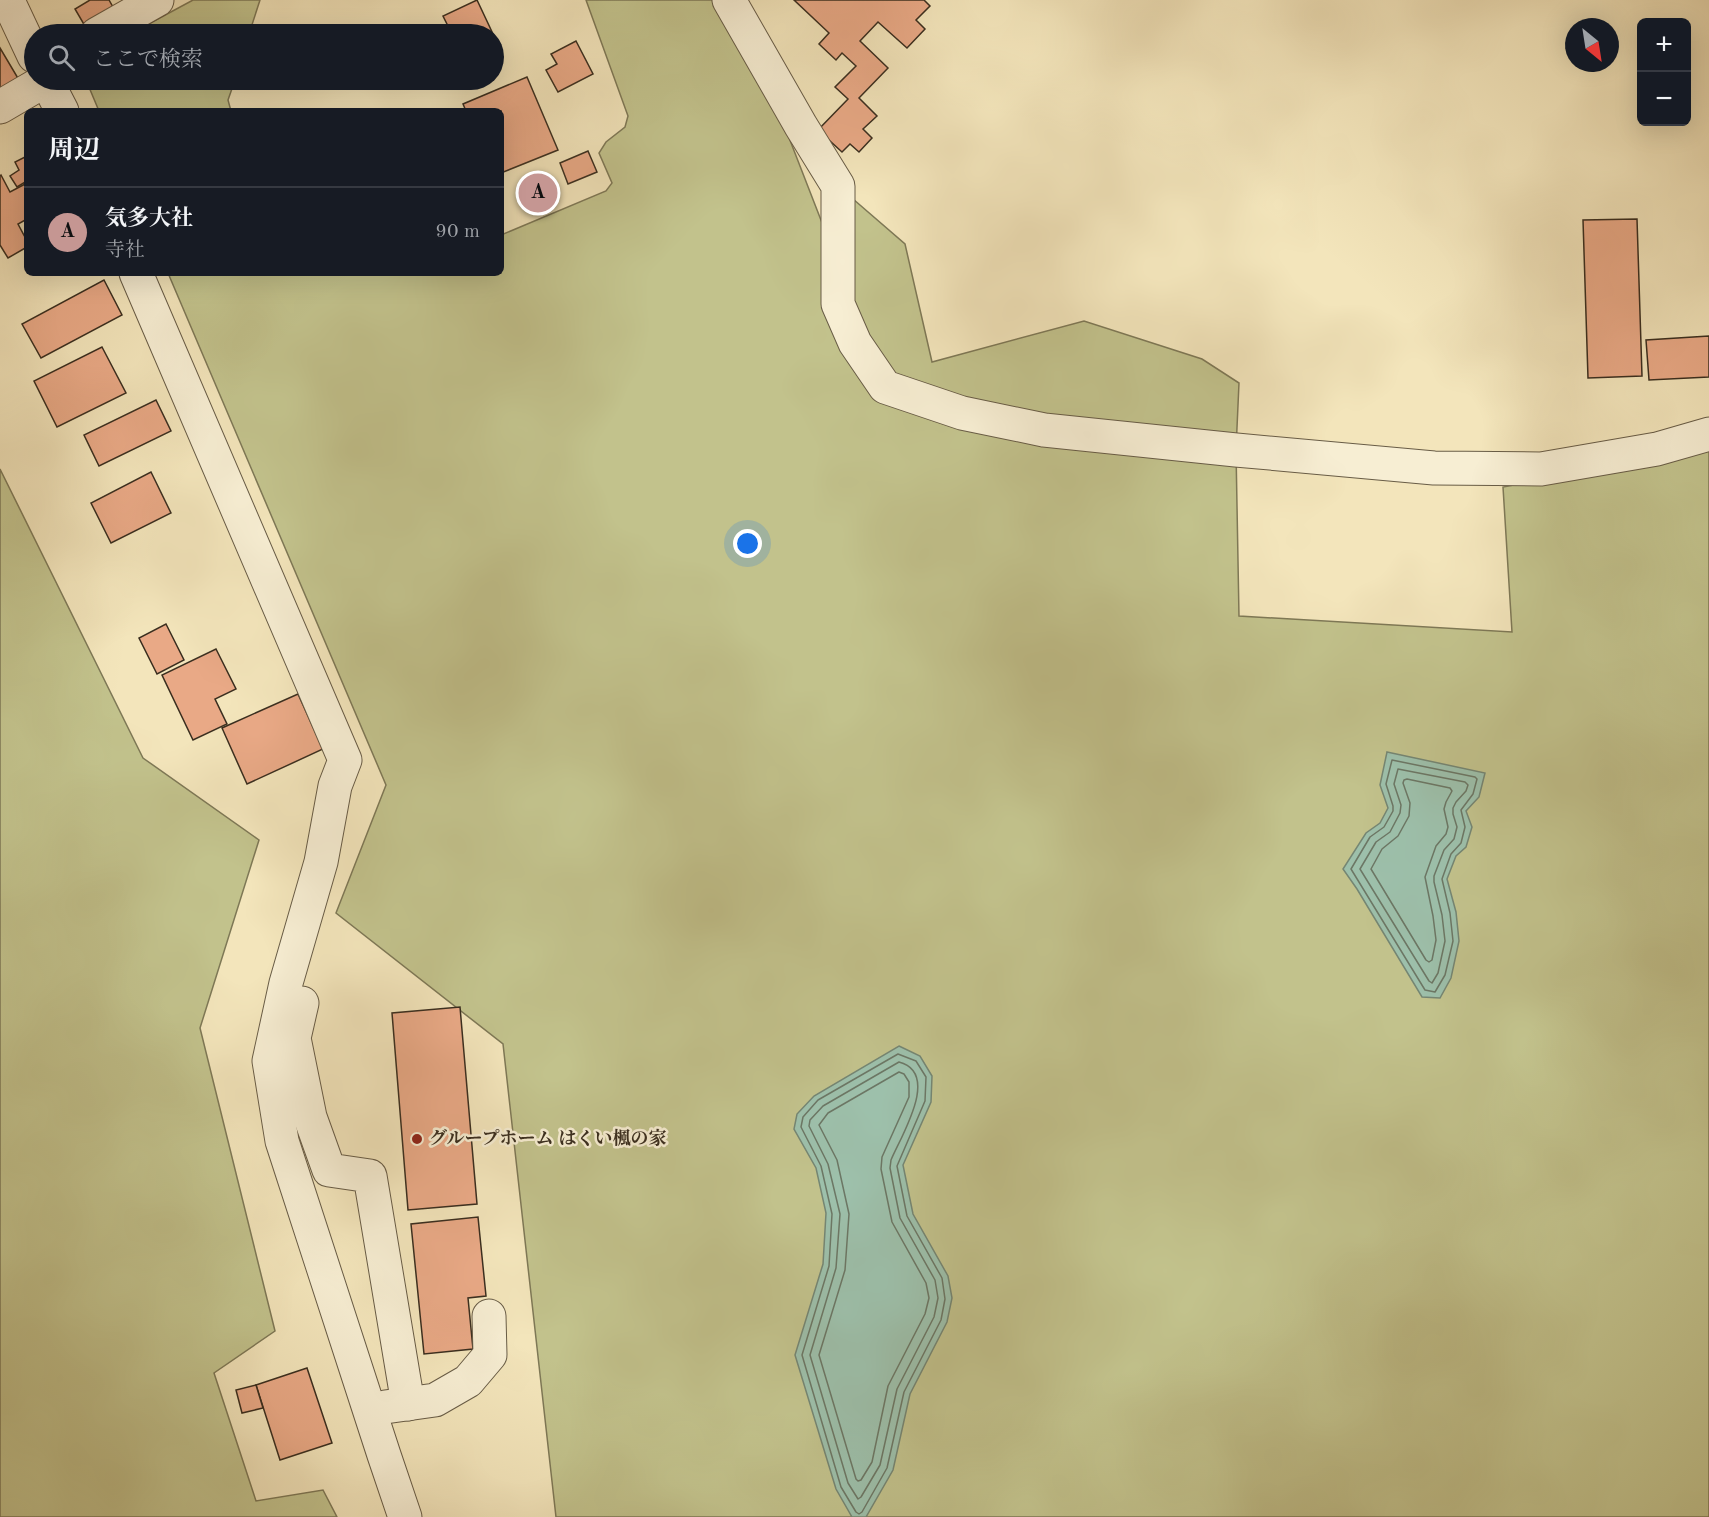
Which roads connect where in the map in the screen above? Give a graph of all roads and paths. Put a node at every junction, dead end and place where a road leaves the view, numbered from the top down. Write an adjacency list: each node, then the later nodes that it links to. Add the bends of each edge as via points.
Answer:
1 (9, 0): 5 (street)
2 (157, 0): 4 (street)
3 (729, 0): 11 (street, via 838,186 838,304 855,343 885,387 962,412 1044,430 1434,468 1541,469 1657,449)
4 (115, 24)
5 (24, 34)
6 (29, 90): 8 (street)
7 (51, 90): 9 (street)
8 (0, 107)
9 (60, 108)
10 (137, 276): 12 (street, via 345,760 335,786 321,862)
11 (1709, 434)
12 (300, 932): 14 (street, via 305,987 294,1038 310,1117 329,1170 370,1176); 15 (street, via 269,1061 282,1141)
13 (489, 1316): 14 (street, via 490,1355 468,1381 435,1400)
14 (408, 1404): 15 (street)
15 (369, 1409): 16 (street)
16 (405, 1517)

